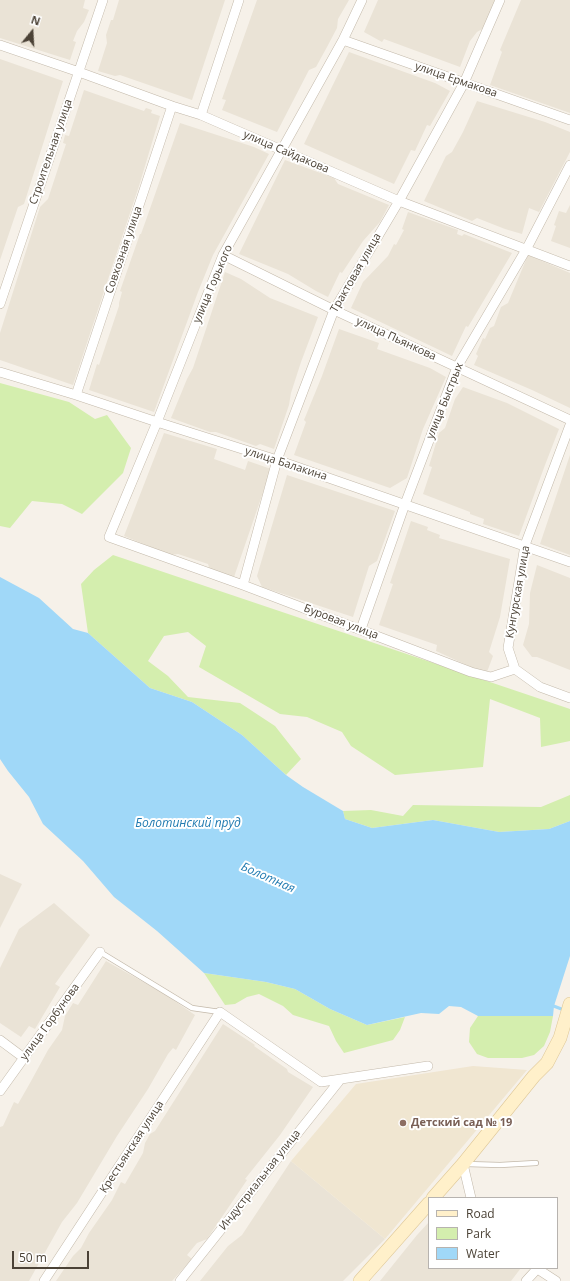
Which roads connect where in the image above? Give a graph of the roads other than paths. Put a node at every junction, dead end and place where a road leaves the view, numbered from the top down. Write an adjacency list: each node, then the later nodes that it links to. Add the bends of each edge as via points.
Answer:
1 (103, 0): 7 (street, Строительная улица)
2 (239, 0): 10 (street)
3 (362, 0): 5 (street, улица Горького)
4 (500, 0): 8 (street, Трактовая улица)
5 (343, 40): 8 (street, улица Ермакова); 12 (street, улица Горького)
6 (0, 45): 7 (street, улица Сайдакова)
7 (79, 72): 9 (street, улица Сайдакова); 18 (street, Строительная улица)
8 (464, 83): 11 (street, улица Ермакова); 14 (street, Трактовая улица)
9 (172, 106): 10 (street, улица Сайдакова); 22 (street, Совхозная улица)
10 (201, 115): 12 (street, улица Сайдакова)
11 (570, 120)
12 (282, 151): 14 (street, улица Сайдакова); 16 (street, улица Горького)
13 (570, 165): 15 (street, улица Быстрых)
14 (399, 201): 15 (street, улица Сайдакова); 19 (street, Трактовая улица)
15 (527, 248): 17 (street, улица Сайдакова); 20 (street, улица Быстрых)
16 (223, 255): 19 (street, улица Пьянкова); 24 (street, улица Горького)
17 (570, 266)
18 (0, 304)
19 (334, 310): 20 (street, улица Пьянкова); 26 (street, Трактовая улица)
20 (457, 367): 23 (street, улица Пьянкова); 27 (street, улица Быстрых)
21 (0, 372): 22 (street, улица Балакина)
22 (76, 394): 24 (street, улица Балакина)
23 (570, 420)
24 (157, 422): 26 (street, улица Балакина); 28 (street, улица Горького)
25 (570, 425): 29 (street, Кунгурская улица)
26 (277, 460): 27 (street, улица Балакина); 31 (street, Трактовая улица)
27 (405, 504): 29 (street, улица Балакина); 32 (street, улица Быстрых)
28 (109, 537): 31 (street, Буровая улица)
29 (525, 545): 30 (street, улица Балакина); 33 (street, Кунгурская улица, via 508,648)
30 (570, 562)
31 (243, 585): 32 (street, Буровая улица)
32 (361, 629): 33 (street, Буровая улица, via 471,672 491,677)
33 (515, 670): 34 (street, via 540,687)
34 (570, 698)
35 (100, 952): 37 (lane, via 192,1008); 39 (street, улица Горбунова)
36 (570, 1004): 44 (street, via 560,1038 547,1063)
37 (220, 1012): 41 (street, via 321,1082); 50 (street, Крестьянская улица)
38 (0, 1040): 39 (street)
39 (24, 1058): 42 (street, улица Горбунова)
40 (428, 1066): 41 (street)
41 (340, 1080): 51 (street, Индустриальная улица)
42 (0, 1091)
43 (536, 1163): 44 (lane)
44 (463, 1164): 45 (street); 46 (street)
45 (434, 1197)
46 (471, 1197)
47 (428, 1204): 52 (street)
48 (535, 1269): 53 (street)
49 (538, 1269): 54 (street)
50 (44, 1281)
51 (180, 1281)
52 (360, 1281)
53 (526, 1281)
54 (556, 1281)

